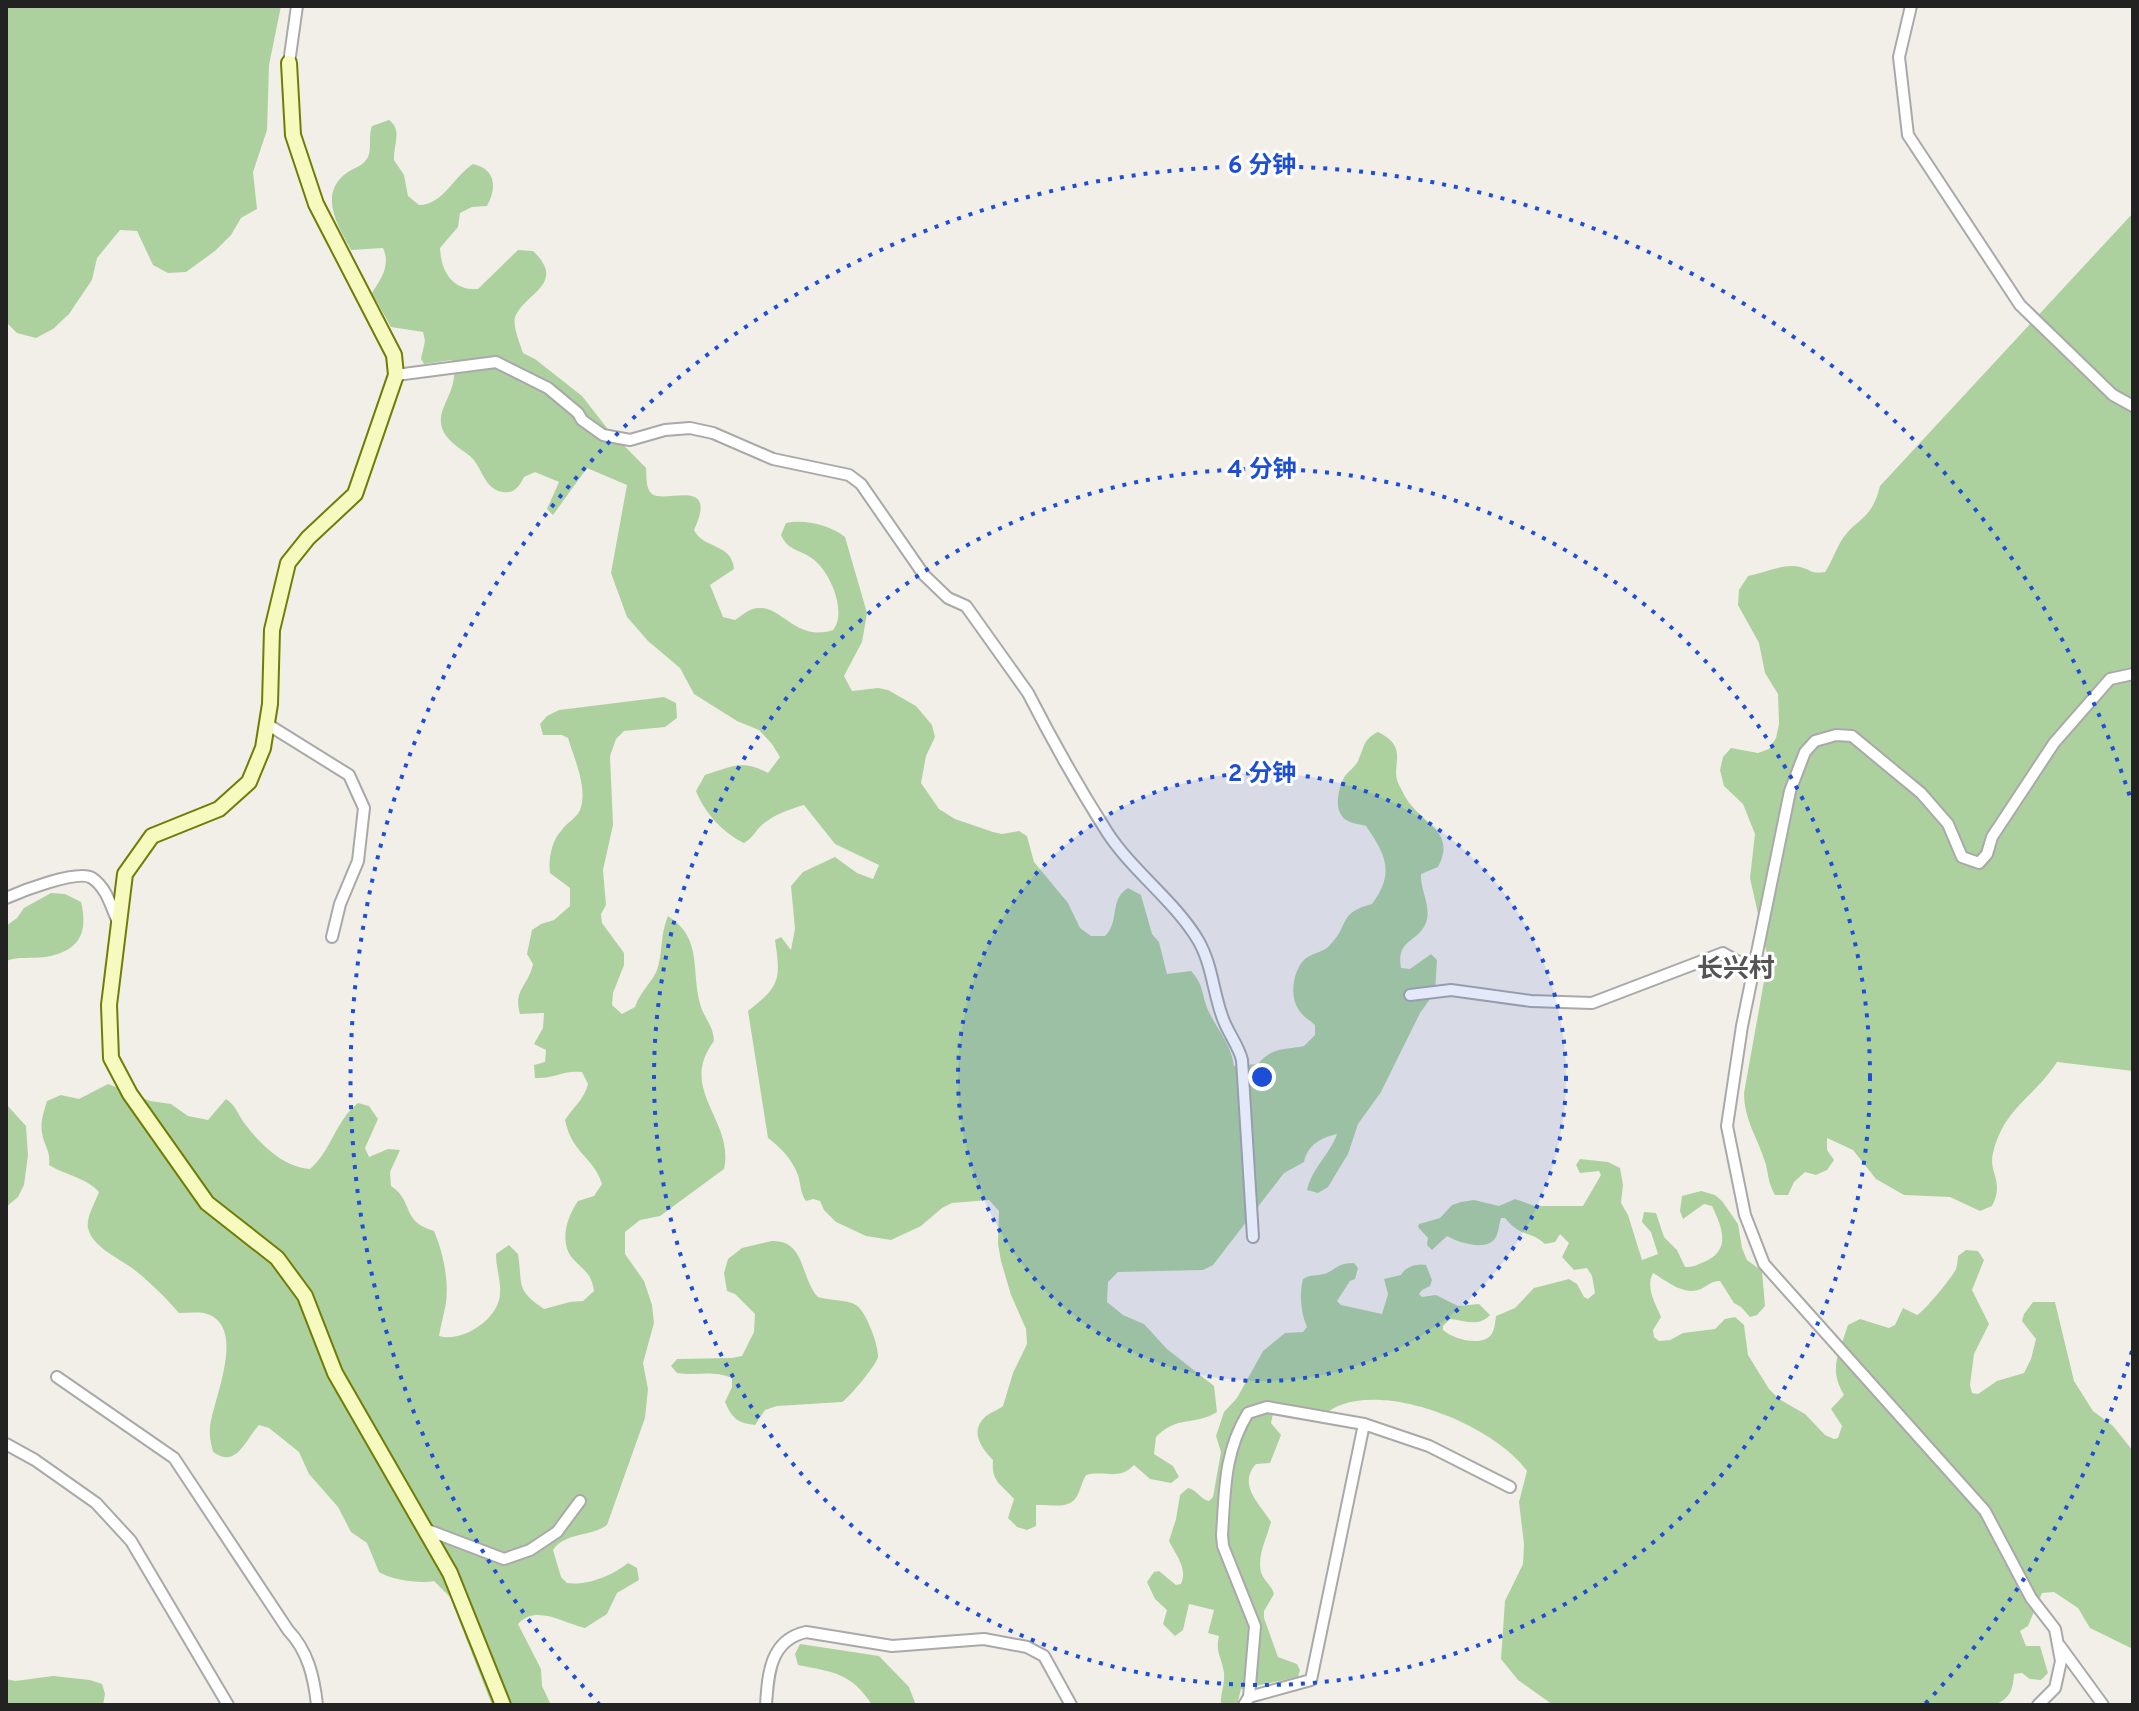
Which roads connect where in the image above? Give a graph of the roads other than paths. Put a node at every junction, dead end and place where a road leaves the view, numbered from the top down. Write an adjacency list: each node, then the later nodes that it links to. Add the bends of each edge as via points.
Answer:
1 (297, 6): 3 (street)
2 (1911, 6): 5 (street, via 1899,57 1908,135 2020,305 2113,395)
3 (289, 63): 4 (street, via 293,135 316,204 394,355)
4 (396, 375): 7 (street, via 355,494 288,563 272,630); 13 (street, via 496,362 548,388 603,435 630,440 690,428 773,459 849,475 861,484 924,575 977,619 1028,693 1107,832 1198,940 1222,1018 1242,1060)
5 (2133, 406)
6 (2133, 674): 11 (street, via 2110,679 2054,743 1979,863 1962,857 1948,824 1921,793 1852,736 1815,741 1805,752 1790,791)
7 (267, 724): 9 (street, via 249,782 219,809 152,836 139,852 125,874); 10 (street, via 349,775 364,808 358,861)
8 (6, 898): 9 (street, via 81,875 91,877 104,890)
9 (119, 925): 19 (street, via 109,1005 111,1058 130,1094 207,1203 277,1258 305,1296 335,1373)
10 (332, 937)
11 (1753, 970): 12 (street, via 1723,953 1592,1003 1451,990); 20 (street, via 1727,1126 1745,1215 1764,1264 1985,1511 2031,1598 2055,1629)
12 (1410, 995)
13 (1253, 1237)
14 (57, 1377): 23 (street, via 174,1458 297,1640 314,1676)
15 (1364, 1424): 17 (street, via 1429,1446); 21 (street, via 1311,1680); 21 (street, via 1267,1407 1248,1413 1235,1434 1226,1471 1222,1535 1255,1626)
16 (6, 1444): 22 (street, via 96,1503 131,1541)
17 (1510, 1487)
18 (580, 1501): 19 (street, via 557,1532 504,1559)
19 (425, 1529): 24 (street, via 450,1573)
20 (2058, 1643): 27 (street, via 2061,1661 2055,1688); 28 (street)
21 (1246, 1701)
22 (228, 1705)
23 (317, 1705)
24 (503, 1705)
25 (766, 1705): 26 (street, via 768,1676 779,1645 806,1632 892,1646 984,1639 1027,1647 1044,1656)
26 (1071, 1705)
27 (2038, 1705)
28 (2103, 1705)

